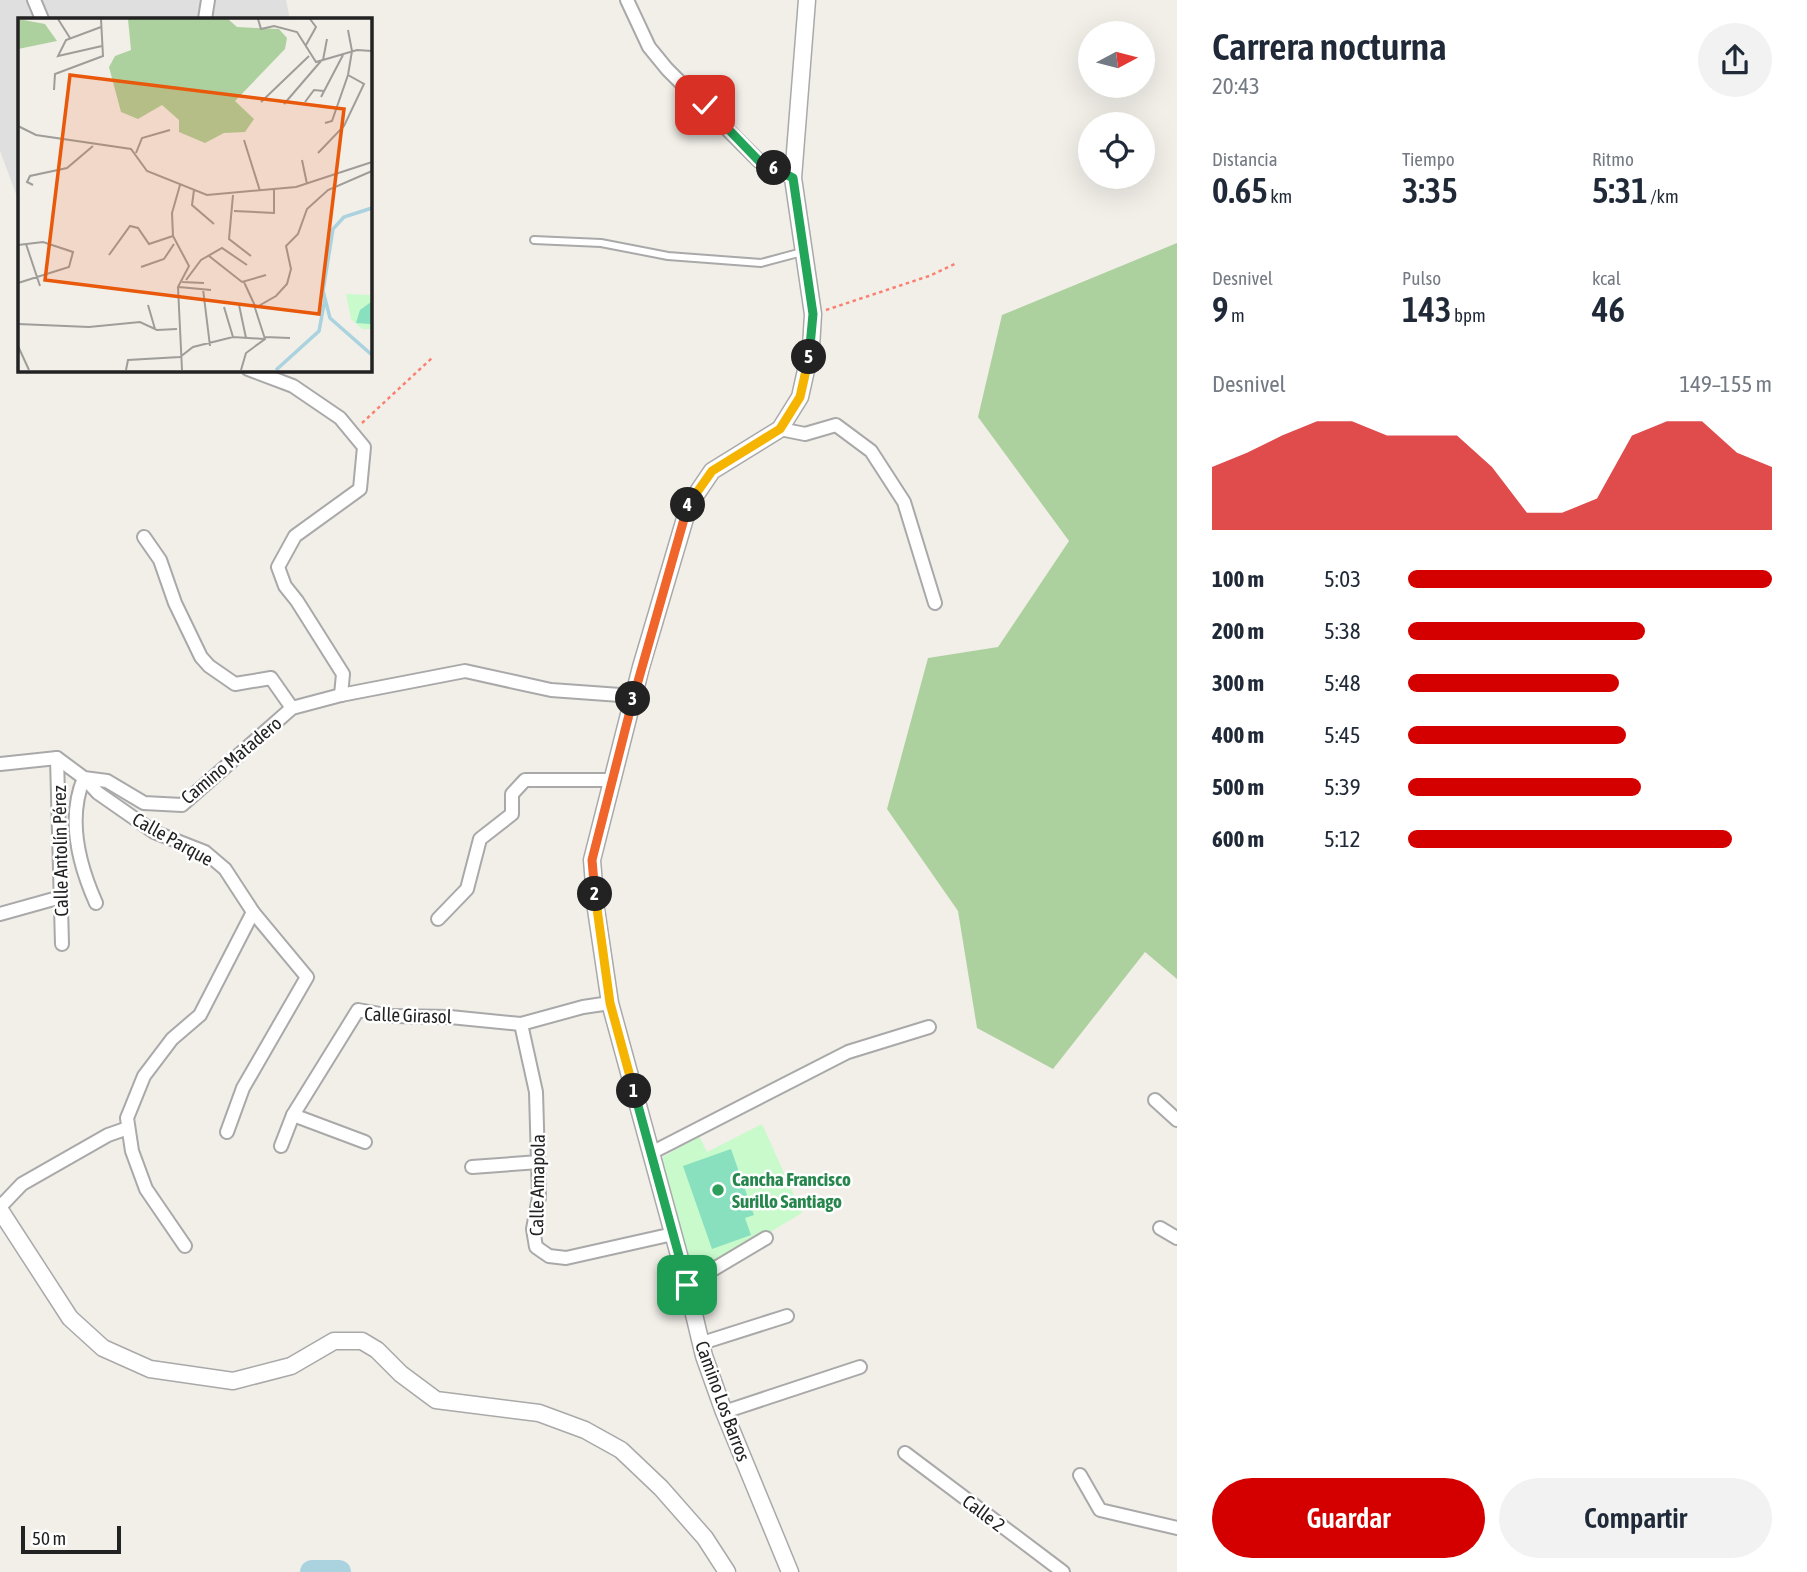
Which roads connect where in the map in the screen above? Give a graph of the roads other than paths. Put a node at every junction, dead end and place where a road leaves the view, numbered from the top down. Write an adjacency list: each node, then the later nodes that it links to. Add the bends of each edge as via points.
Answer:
1 (34, 0): 5 (street)
2 (208, 0): 6 (street)
3 (627, 0): 7 (street, via 649,47 667,69 759,161)
4 (807, 0): 7 (street, Camino Los Barros)
5 (42, 18)
6 (205, 18)
7 (793, 178): 9 (street, Camino Los Barros)
8 (534, 240): 9 (lane, via 601,243 668,256 761,263)
9 (803, 251): 11 (street, Camino Los Barros, via 813,314 811,348 800,397)
10 (253, 371): 14 (street, via 293,386 340,418 364,447 360,489 295,536 278,567 285,586 343,674)
11 (780, 429): 13 (street, via 805,434 836,425 871,451 904,502); 15 (street, Camino Los Barros, via 712,471 689,505)
12 (144, 537): 16 (street, via 160,560 201,657 235,684 271,678)
13 (936, 603)
14 (341, 695): 15 (street, Camino Matadero, via 465,671 551,690); 16 (street, Camino Matadero)
15 (634, 696): 20 (street, Camino Los Barros)
16 (292, 708): 19 (street, Camino Matadero, via 182,805 144,803 107,781)
17 (57, 758): 18 (street); 19 (street, Camino Matadero); 21 (street, Calle Antolín Pérez)
18 (0, 764)
19 (84, 778): 22 (street, via 77,795 76,829 84,876); 23 (street, Calle Parque, via 97,793 154,832 205,852 225,869)
20 (613, 780): 25 (street, via 525,780 512,794 512,814 480,839 467,889); 27 (street, Camino Los Barros, via 592,860)
21 (61, 897): 24 (street); 26 (street, Calle Antolín Pérez)
22 (96, 903)
23 (253, 912): 33 (street, via 201,1015 172,1039 144,1076 127,1118); 34 (street, Calle Parque, via 307,977 243,1088)
24 (0, 914)
25 (438, 919)
26 (62, 944)
27 (610, 1003): 28 (street, Calle Girasol); 37 (street, Camino Los Barros)
28 (521, 1024): 31 (street, Calle Girasol, via 358,1010); 38 (street, Calle Amapola, via 536,1093)
29 (929, 1027): 37 (street, via 848,1052)
30 (1155, 1100): 32 (street)
31 (293, 1115): 35 (street); 36 (street, Calle Girasol)
32 (1177, 1121)
33 (128, 1128): 40 (street, via 22,1184); 45 (street, via 146,1189)
34 (227, 1132)
35 (365, 1142)
36 (281, 1146)
37 (651, 1153): 42 (street, Camino Los Barros)
38 (539, 1162): 39 (street); 42 (street, Calle Amapola, via 533,1229 536,1247 549,1256 566,1258)
39 (472, 1167)
40 (0, 1208): 54 (street, via 69,1318 103,1348 150,1369 233,1381 291,1366 334,1341 362,1341 436,1400 539,1413 621,1450 662,1488)
41 (1160, 1228): 44 (street)
42 (673, 1234): 46 (street, Camino Los Barros)
43 (765, 1238): 46 (street)
44 (1177, 1238)
45 (185, 1246)
46 (687, 1285): 48 (street, Camino Los Barros)
47 (787, 1316): 48 (street)
48 (702, 1343): 50 (street, Camino Los Barros)
49 (860, 1367): 50 (street)
50 (724, 1412): 55 (street, Camino Los Barros)
51 (905, 1452): 56 (street, Calle 2)
52 (1080, 1475): 53 (street, via 1100,1510)
53 (1177, 1528)
54 (727, 1572)
55 (790, 1572)
56 (1063, 1572)

